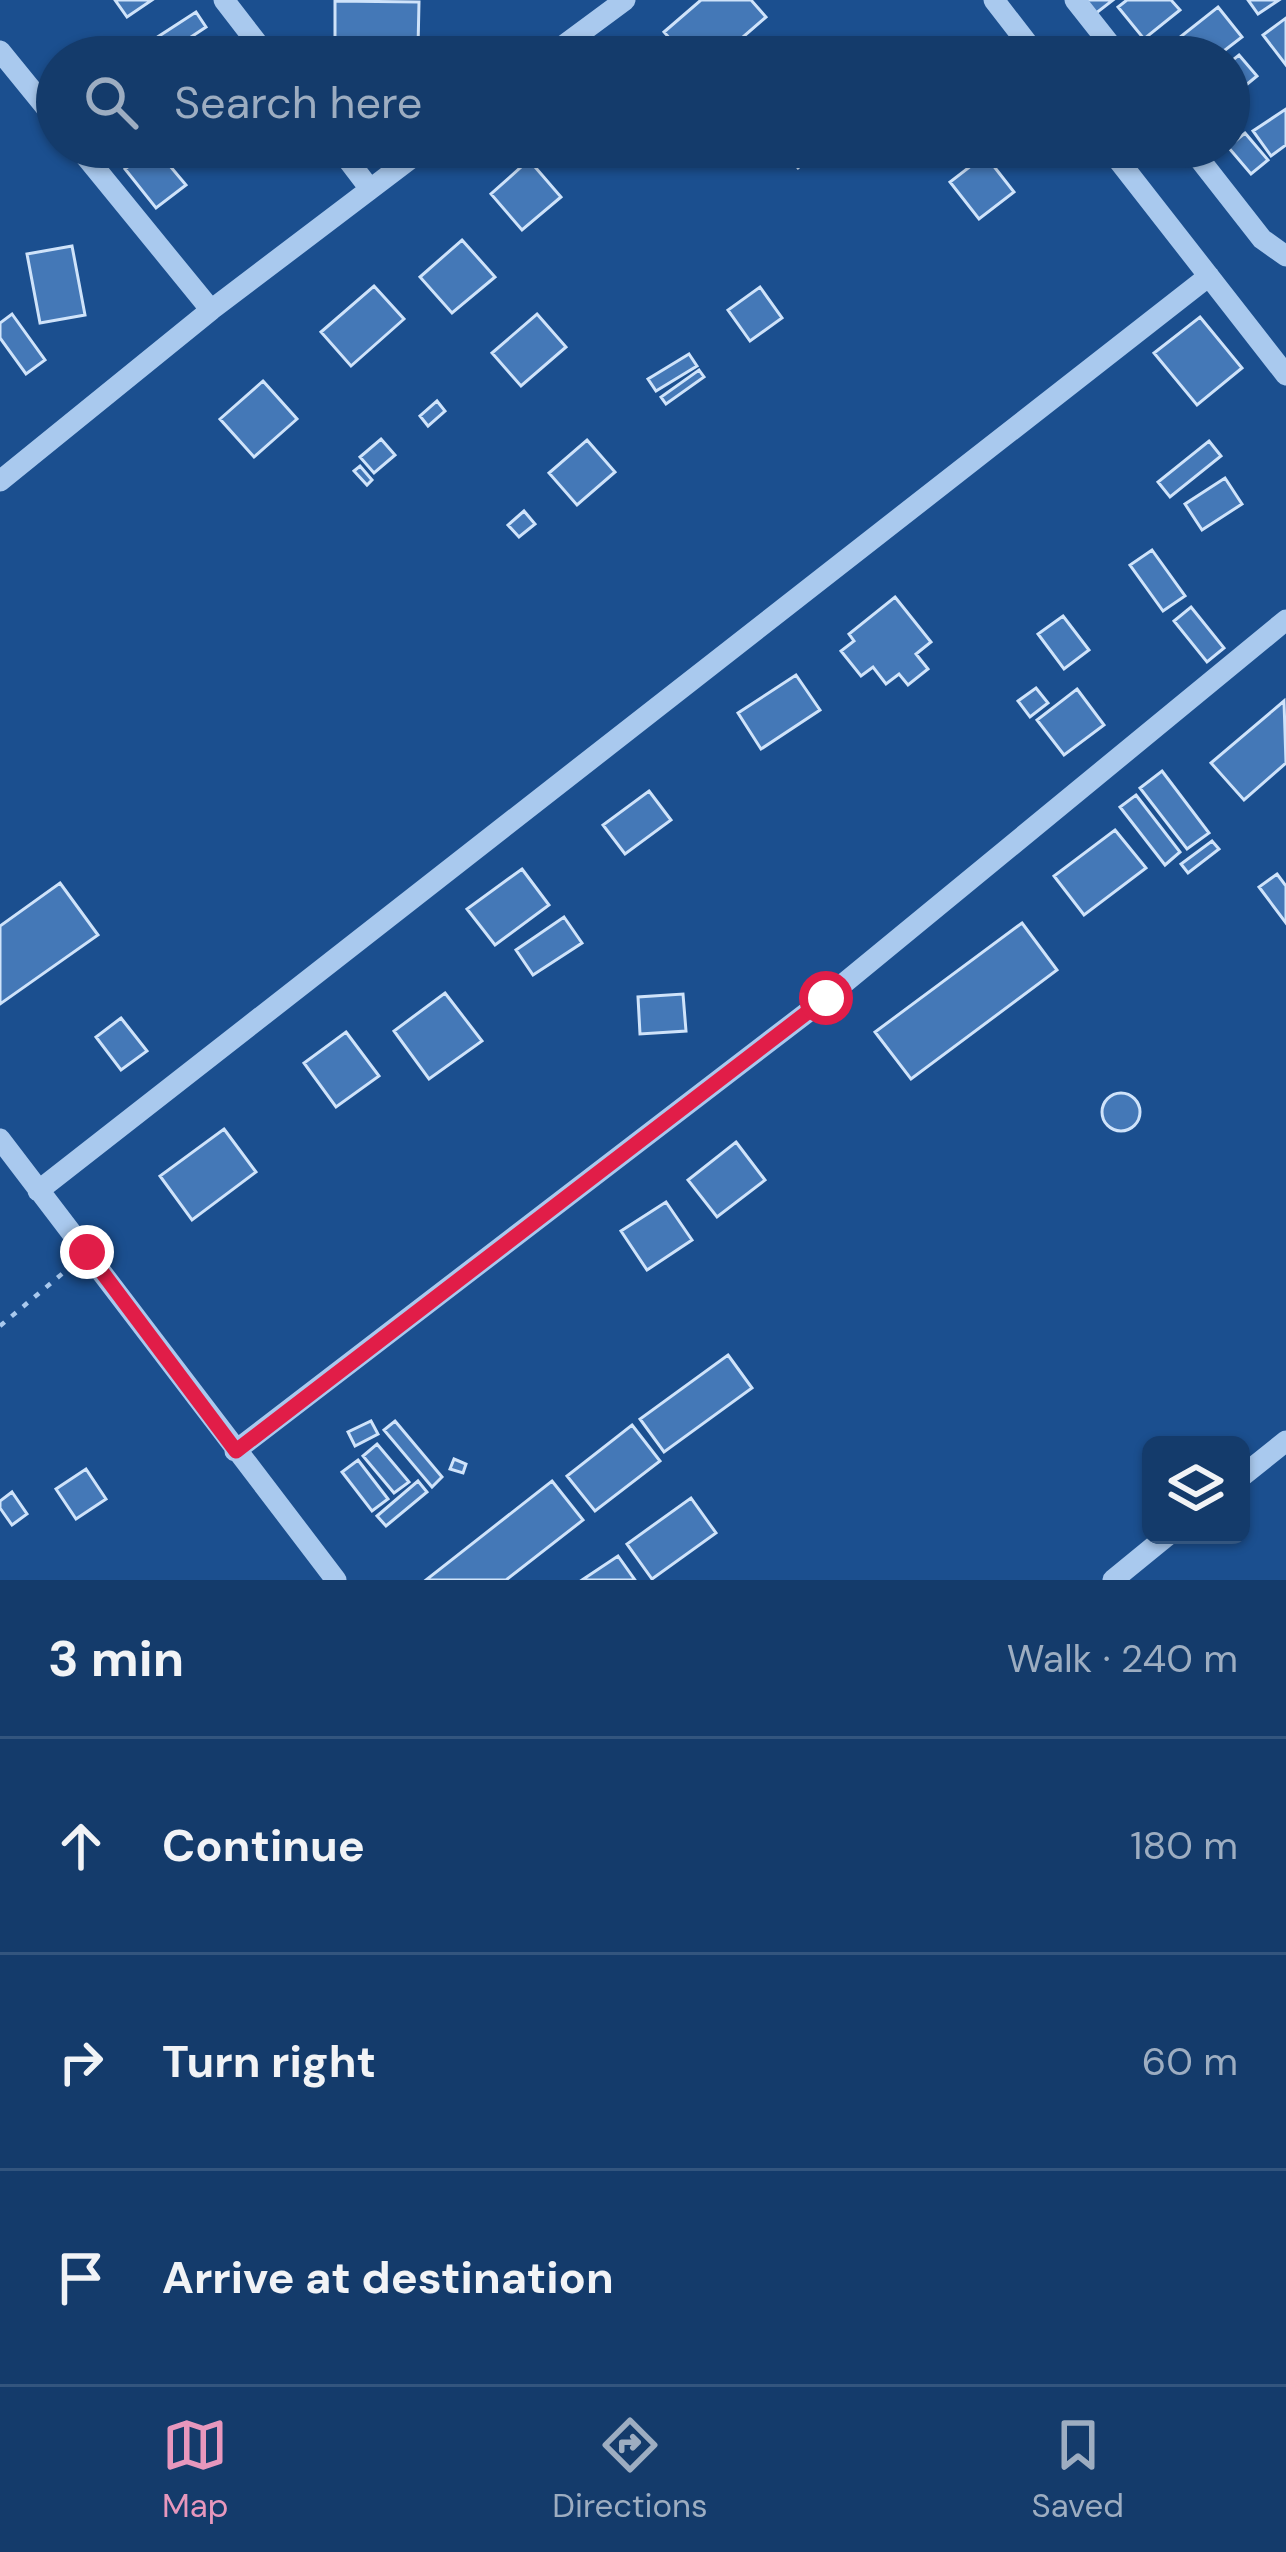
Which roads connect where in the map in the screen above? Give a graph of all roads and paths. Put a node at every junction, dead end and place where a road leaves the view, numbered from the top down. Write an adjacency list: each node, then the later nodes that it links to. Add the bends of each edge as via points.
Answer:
1 (224, 0): 5 (street)
2 (625, 0): 6 (street)
3 (994, 0): 7 (street)
4 (1075, 0): 8 (street)
5 (252, 36)
6 (576, 36)
7 (1022, 36)
8 (1103, 36)
9 (0, 51): 10 (street)
10 (36, 95)
11 (95, 168): 19 (street)
12 (354, 168): 16 (street)
13 (398, 168): 16 (street)
14 (1124, 168): 18 (street)
15 (1206, 168): 17 (street, via 1262,239)
16 (370, 189): 19 (street)
17 (1286, 256)
18 (1209, 276): 20 (street); 24 (street)
19 (211, 310): 21 (street)
20 (1286, 375)
21 (0, 482)
22 (1286, 620): 28 (street, via 826,998)
23 (0, 1138): 24 (street)
24 (38, 1191): 25 (street)
25 (87, 1252): 26 (path); 28 (street)
26 (0, 1326)
27 (1286, 1441): 29 (street)
28 (236, 1451): 31 (street)
29 (1250, 1470)
30 (1157, 1544): 32 (street)
31 (336, 1580)
32 (1113, 1580)

